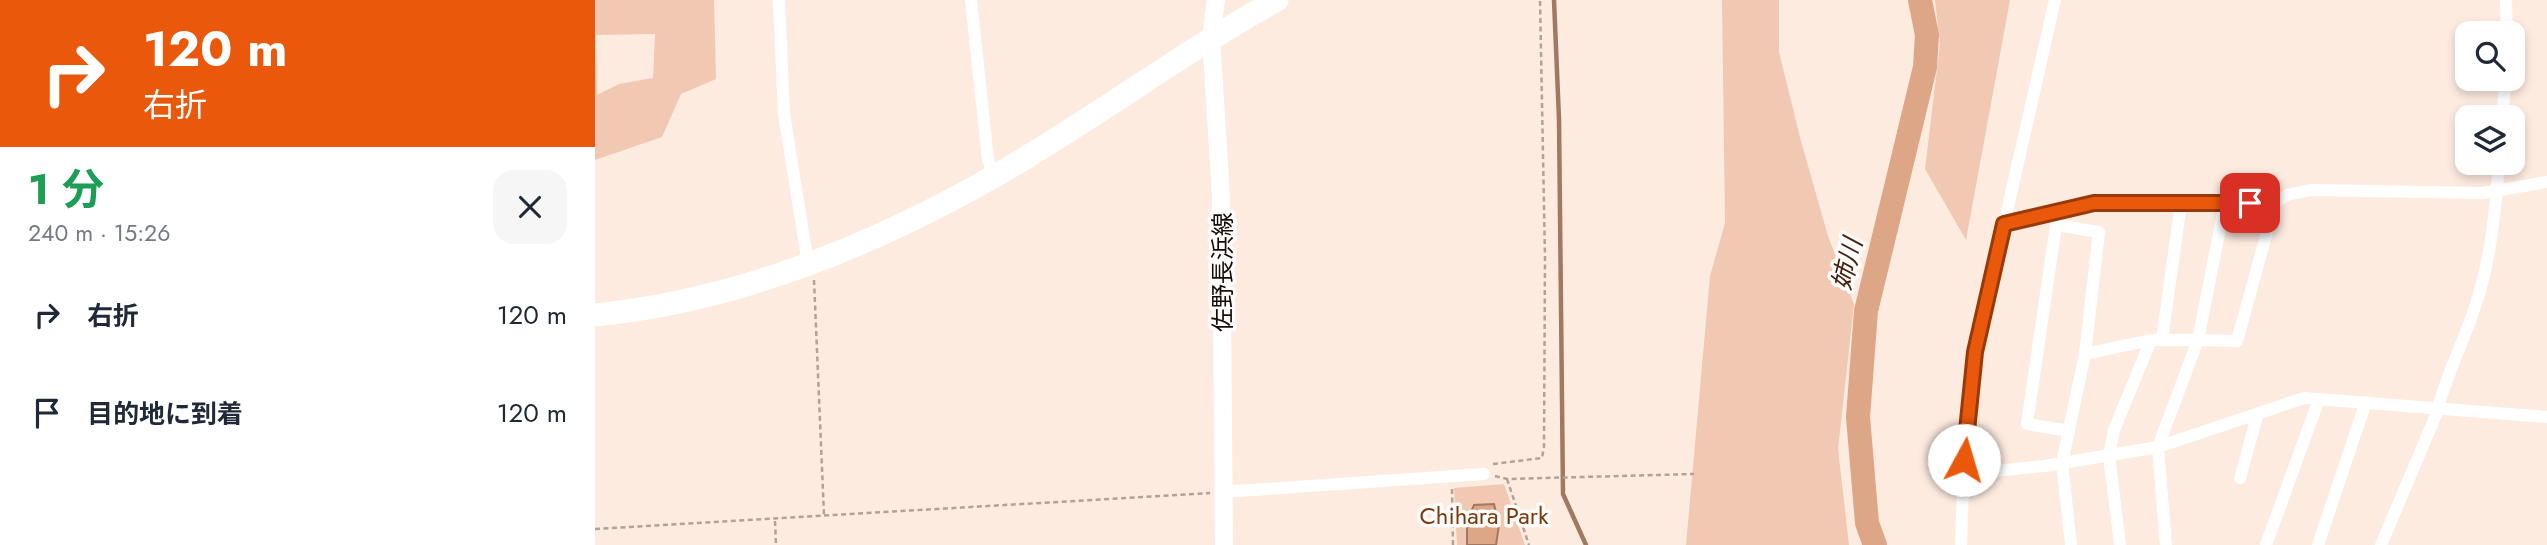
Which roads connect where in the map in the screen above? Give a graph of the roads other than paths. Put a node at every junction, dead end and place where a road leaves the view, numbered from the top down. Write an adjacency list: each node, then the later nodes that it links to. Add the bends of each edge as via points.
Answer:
1 (779, 0): 17 (street, via 784,114)
2 (971, 0): 10 (street, via 988,160)
3 (1216, 0): 8 (main road, 佐野長浜線)
4 (1277, 0): 8 (highway)
5 (2055, 0): 16 (street)
6 (2506, 0): 7 (street)
7 (2507, 21)
8 (1211, 36): 10 (highway); 34 (main road, 佐野長浜線, via 1221,197)
9 (2498, 175): 12 (street)
10 (994, 177): 17 (highway, via 892,230)
11 (2547, 182): 12 (street)
12 (2497, 191): 15 (street, via 2311,190); 24 (street, via 2490,256)
13 (2181, 203): 14 (street); 16 (street, via 2094,203); 19 (street)
14 (2225, 203): 15 (street); 20 (street)
15 (2275, 203): 20 (street, via 2237,341)
16 (2004, 224): 32 (street, via 1975,352)
17 (811, 263): 18 (highway, via 646,310)
18 (595, 315)
19 (2157, 340): 20 (street); 21 (street); 29 (street, via 2114,430)
20 (2198, 340): 28 (street)
21 (2085, 354): 27 (street); 27 (street, via 2099,232 2056,225 2027,424)
22 (2319, 399): 23 (street); 25 (street, via 2304,398); 40 (street)
23 (2366, 402): 24 (street); 41 (street)
24 (2438, 407): 26 (street); 42 (street)
25 (2258, 413): 28 (street); 33 (street)
26 (2547, 417)
27 (2069, 431): 30 (street)
28 (2158, 447): 29 (street); 39 (street)
29 (2109, 455): 30 (street); 38 (street)
30 (2062, 463): 32 (street); 37 (street)
31 (1484, 474): 34 (street)
32 (1964, 474): 36 (street)
33 (2240, 478)
34 (1223, 492): 35 (main road, 佐野長浜線)
35 (1224, 545)
36 (1961, 545)
37 (2071, 545)
38 (2120, 545)
39 (2166, 545)
40 (2266, 545)
41 (2318, 545)
42 (2381, 545)

